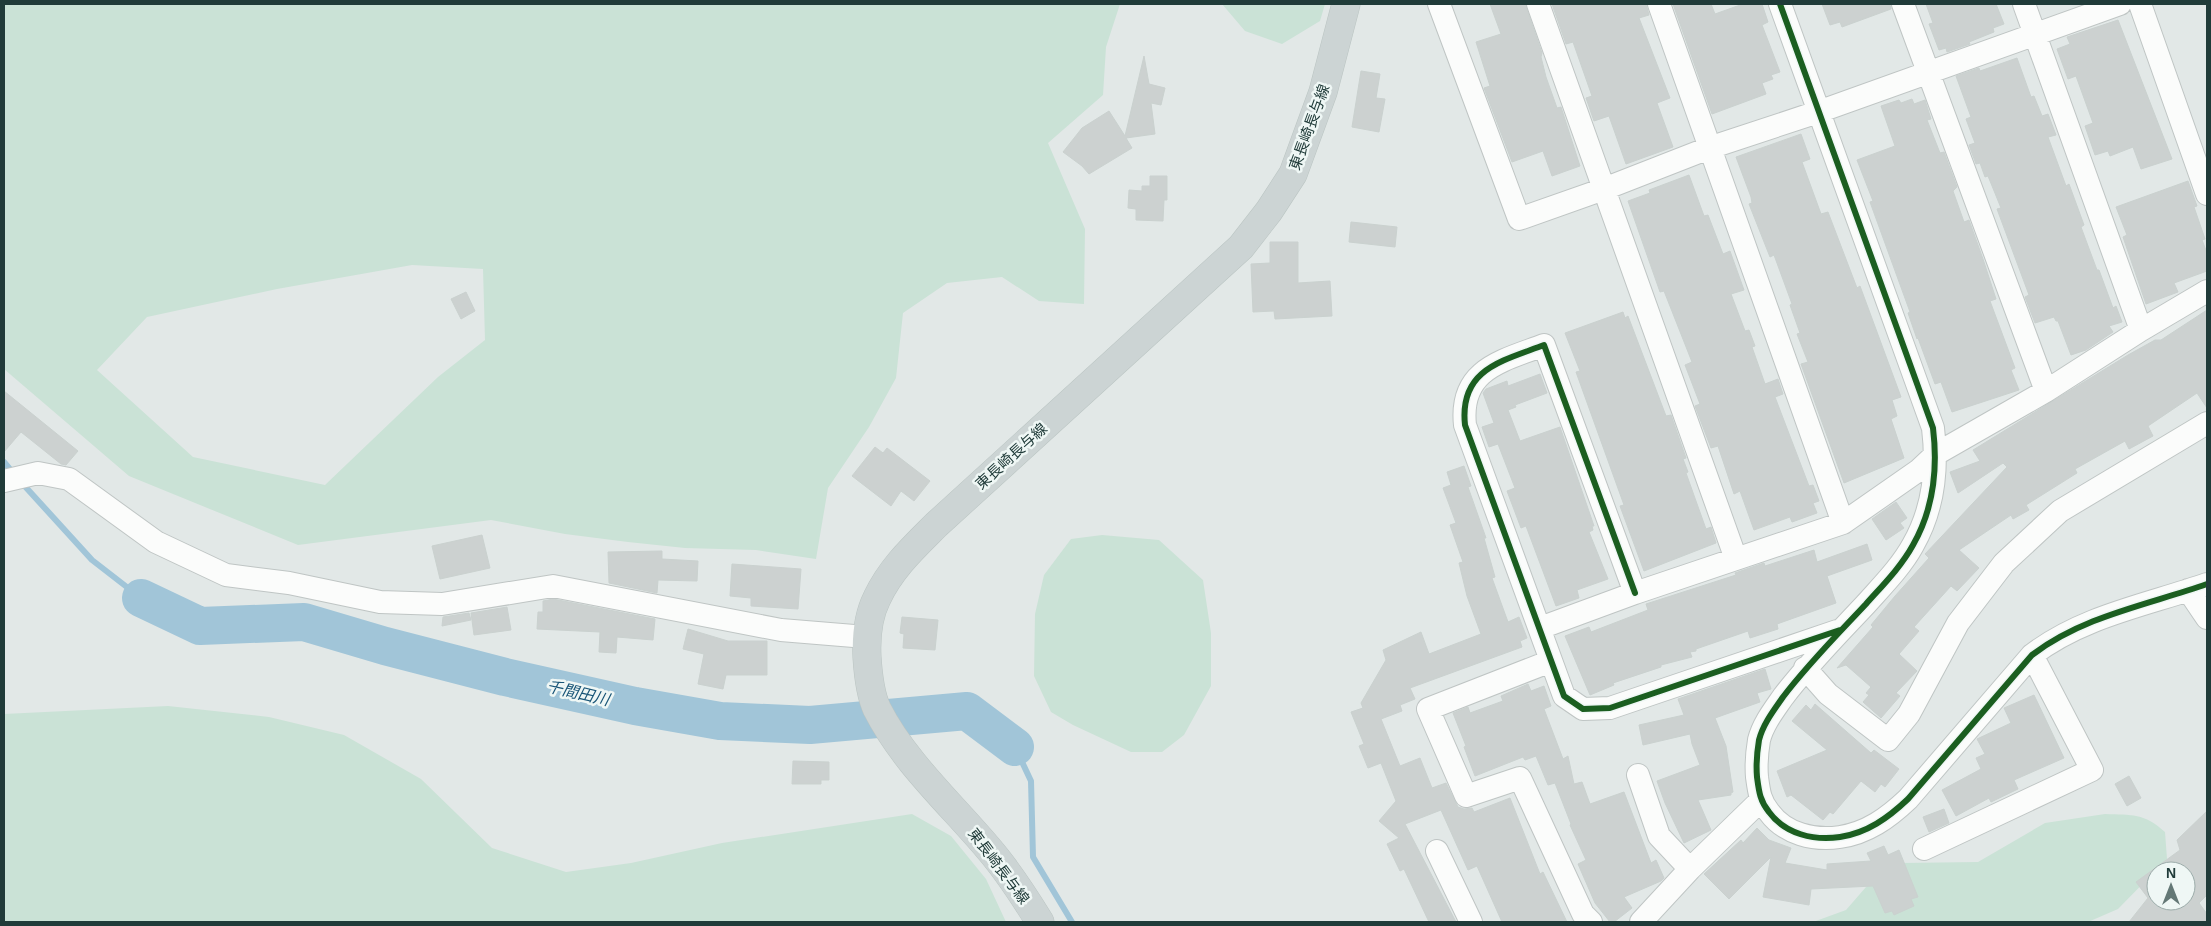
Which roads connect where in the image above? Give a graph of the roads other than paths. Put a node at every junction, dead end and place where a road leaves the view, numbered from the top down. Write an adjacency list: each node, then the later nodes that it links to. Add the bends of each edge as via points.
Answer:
1 (1346, 4): 29 (main road, 東長崎長与線, via 1309,135 1293,174 1269,212 1241,247 897,564 876,599)
2 (1439, 4): 14 (street, via 1519,219)
3 (1538, 4): 14 (street)
4 (1659, 4): 13 (street)
5 (1780, 4): 12 (street)
6 (1903, 4): 11 (street)
7 (2024, 4): 10 (street)
8 (2120, 4): 10 (street)
9 (2140, 4): 15 (street)
10 (2035, 36): 11 (street); 17 (street)
11 (1927, 72): 12 (street); 18 (street)
12 (1818, 112): 13 (street); 20 (street, via 1932,428)
13 (1709, 148): 14 (street); 22 (street)
14 (1604, 189): 23 (street)
15 (2207, 194)
16 (2207, 291): 17 (street)
17 (2140, 330): 18 (street)
18 (2046, 391): 20 (street)
19 (2207, 423): 32 (street, via 2060,511 2004,563 1958,623 1909,714 1888,740 1828,694)
20 (1936, 454): 22 (street, via 1919,470); 28 (street, via 1926,518 1912,547 1887,581)
21 (4, 482): 29 (street, via 38,473 69,479 156,542 226,575 289,583 380,602 433,604 553,586 781,630)
22 (1843, 522): 23 (street)
23 (1736, 559): 25 (street)
24 (2197, 587): 26 (street); 30 (street, via 2086,622 2052,639)
25 (1635, 593): 27 (street); 27 (street, via 1544,345 1509,358 1480,375 1465,397 1464,410 1465,425)
26 (2207, 618)
27 (1540, 628): 31 (street)
28 (1842, 630): 31 (street, via 1610,708 1583,709 1564,696); 32 (street)
29 (866, 636): 38 (main road, 東長崎長与線, via 868,674 876,707 896,740 988,848 1020,889)
30 (2032, 655): 34 (street, via 1908,799 1875,826 1851,835 1829,838 1806,836 1775,821); 35 (street, via 2092,770)
31 (1551, 661): 40 (street, via 1428,708 1466,796 1520,778 1582,914)
32 (1804, 668): 34 (street, via 1770,715 1759,738 1756,767)
33 (1638, 775): 37 (street, via 1659,836)
34 (1760, 801): 37 (street)
35 (1924, 849)
36 (1437, 851): 39 (street)
37 (1690, 869): 41 (street)
38 (1040, 922)
39 (1472, 922)
40 (1591, 922)
41 (1641, 922)

